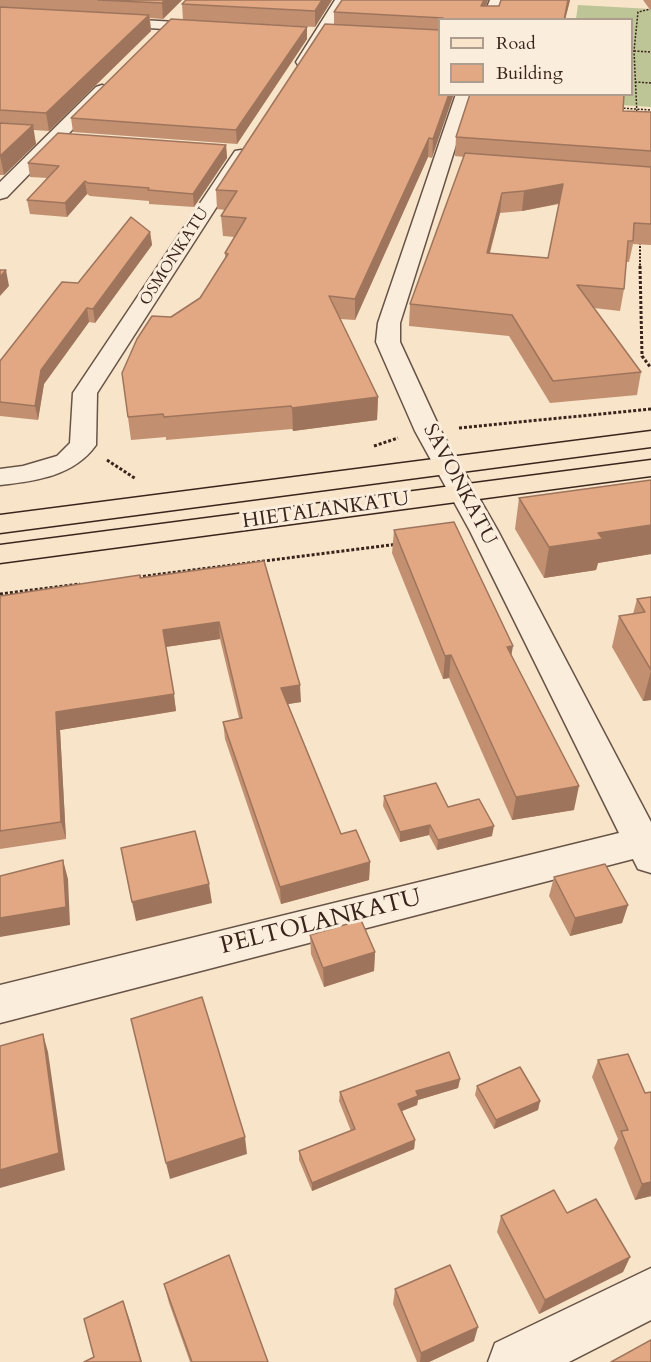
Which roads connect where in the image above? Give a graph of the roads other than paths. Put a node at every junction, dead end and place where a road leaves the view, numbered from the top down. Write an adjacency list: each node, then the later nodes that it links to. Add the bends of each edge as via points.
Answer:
1 (342, 0): 8 (street)
2 (497, 0): 4 (street)
3 (183, 8): 7 (street)
4 (490, 18)
5 (88, 21): 7 (street)
6 (226, 28): 7 (street)
7 (161, 31)
8 (294, 75)
9 (113, 79): 12 (street)
10 (464, 96): 19 (street, SAVONKATU, via 448,163 389,323 388,342)
11 (33, 137): 12 (street)
12 (54, 139): 13 (street); 15 (street)
13 (78, 140)
14 (219, 151): 18 (street, OSMONKATU, via 246,147 85,393 83,445 66,462)
15 (0, 193)
16 (651, 439): 19 (main road, HIETALANKATU)
17 (651, 468): 19 (main road, HIETALANKATU)
18 (0, 477)
19 (454, 479): 20 (main road, HIETALANKATU); 21 (main road, HIETALANKATU); 22 (street, SAVONKATU)
20 (0, 524)
21 (0, 554)
22 (647, 850): 23 (street, PELTOLANKATU)
23 (0, 1004)
24 (651, 1293): 25 (street)
25 (514, 1362)

